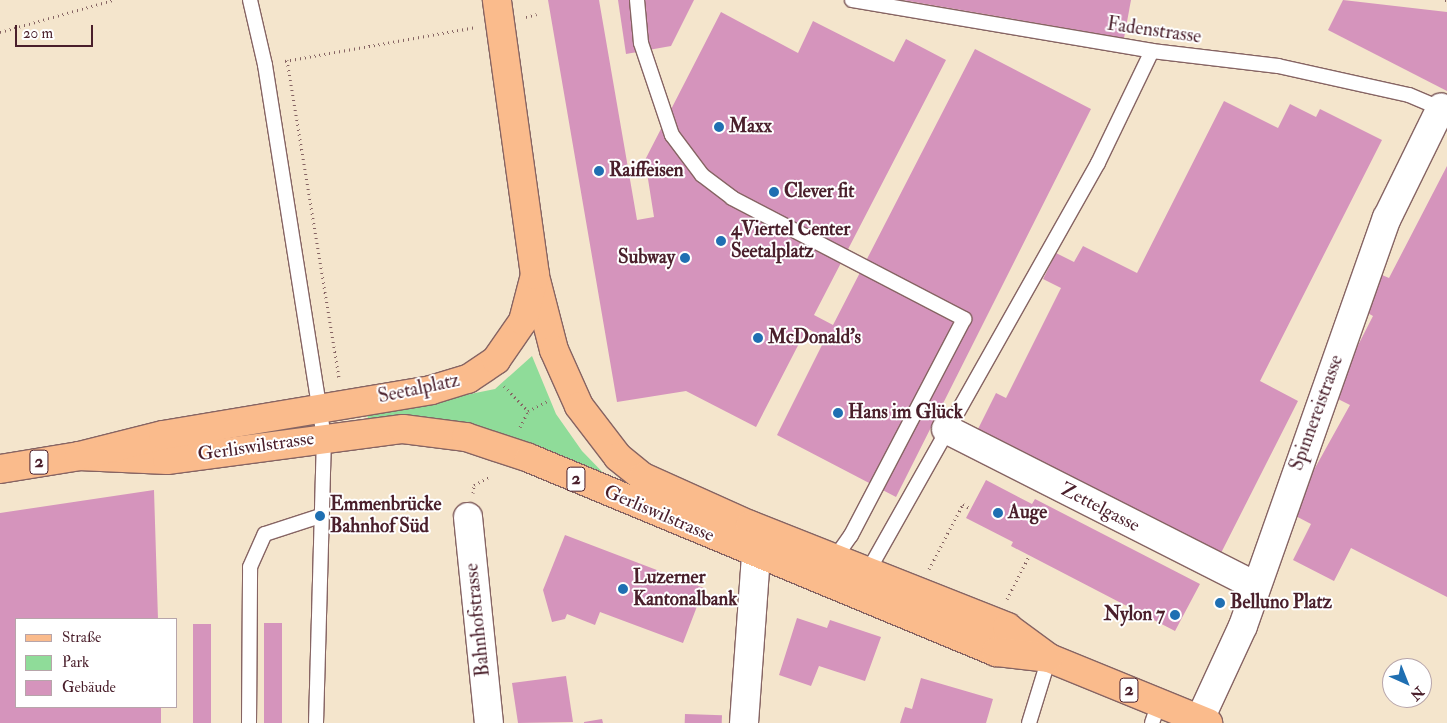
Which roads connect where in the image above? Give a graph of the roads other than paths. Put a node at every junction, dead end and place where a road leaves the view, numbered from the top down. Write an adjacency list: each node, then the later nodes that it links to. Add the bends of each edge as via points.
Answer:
1 (250, 0): 8 (lane, via 265,65)
2 (637, 0): 16 (lane, via 641,43 672,135 702,175 732,198 964,319 851,535)
3 (852, 0): 5 (lane, Fadenstrasse)
4 (498, 11): 7 (main road, Seetalplatz / 2)
5 (1152, 51): 6 (lane, Fadenstrasse, via 1278,66 1408,95); 9 (lane, via 1098,163)
6 (1444, 110): 18 (street, Spinnereistrasse, via 1387,218)
7 (535, 275): 8 (main road, Seetalplatz, via 518,332 496,360 479,374 431,390); 16 (main road, Gerliswilstrasse / 2, via 570,389 618,457 665,489)
8 (320, 407): 10 (lane); 11 (main road, Seetalplatz, via 163,435)
9 (946, 429): 17 (lane); 18 (street, Zettelgasse)
10 (324, 437): 11 (main road, Gerliswilstrasse / 2, via 166,460); 13 (lane); 15 (main road, Gerliswilstrasse / 2, via 403,429 466,436 529,458)
11 (79, 456): 12 (main road, Seetalplatz / 2)
12 (0, 469)
13 (320, 516): 22 (lane, via 265,534 250,567); 23 (lane)
14 (468, 517): 24 (street, Bahnhofstrasse)
15 (756, 554): 19 (main road, Gerliswilstrasse / 2, via 996,652); 25 (street)
16 (834, 559): 17 (main road, Gerliswilstrasse / 2)
17 (867, 573): 19 (main road, Gerliswilstrasse / 2, via 1007,627)
18 (1255, 586): 21 (street, Spinnereistrasse, via 1243,626)
19 (1049, 658): 20 (main road, Gerliswilstrasse / 2); 26 (lane)
20 (1155, 713): 21 (main road, Gerliswilstrasse / 2)
21 (1204, 721)
22 (249, 723)
23 (316, 723)
24 (489, 723)
25 (744, 723)
26 (1029, 723)

